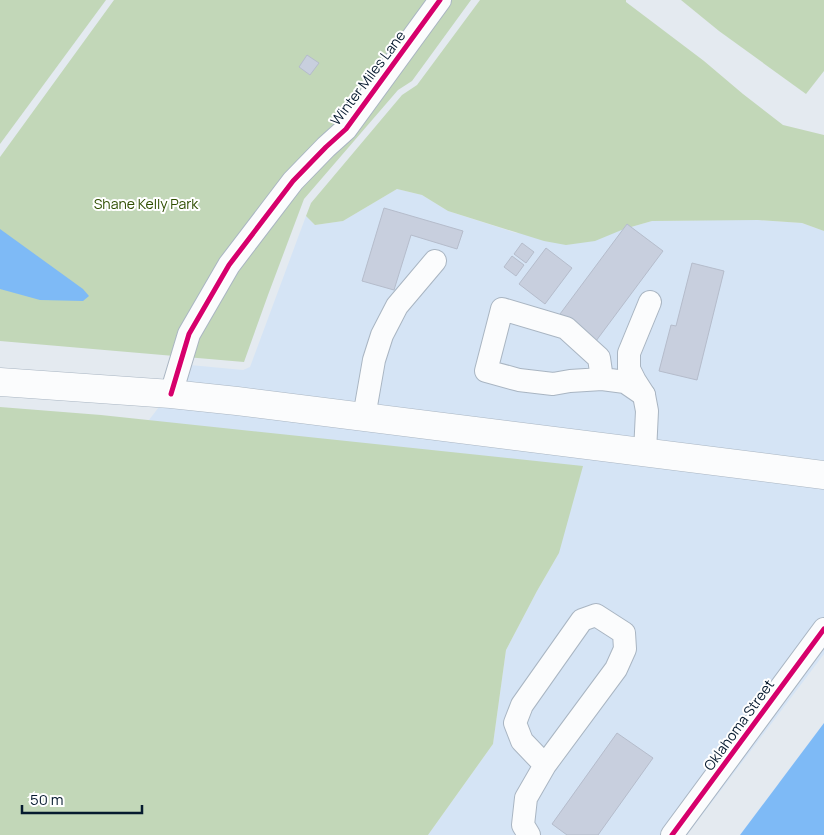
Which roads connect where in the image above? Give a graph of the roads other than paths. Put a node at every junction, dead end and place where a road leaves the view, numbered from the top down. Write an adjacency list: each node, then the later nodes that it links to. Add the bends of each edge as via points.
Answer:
1 (440, 0): 6 (street, Winter Miles Lane, via 346,129 293,181 229,265 189,334)
2 (435, 261): 8 (street, via 398,306 382,335)
3 (650, 302): 7 (street, via 629,353 629,368)
4 (602, 378): 4 (street, via 553,384 518,380 486,371 502,309 566,328 599,358); 7 (street, via 625,382)
5 (0, 382): 6 (main road)
6 (171, 394): 8 (main road)
7 (644, 396): 9 (street, via 648,411)
8 (364, 417): 9 (main road)
9 (645, 452): 10 (main road)
10 (824, 475)
11 (824, 629): 14 (street, Oklahoma Street)
12 (545, 765): 12 (street, via 522,741 515,723 522,705 582,620 596,615 624,633 625,649 616,669); 13 (street, via 526,798 522,825)
13 (529, 835)
14 (672, 835)

